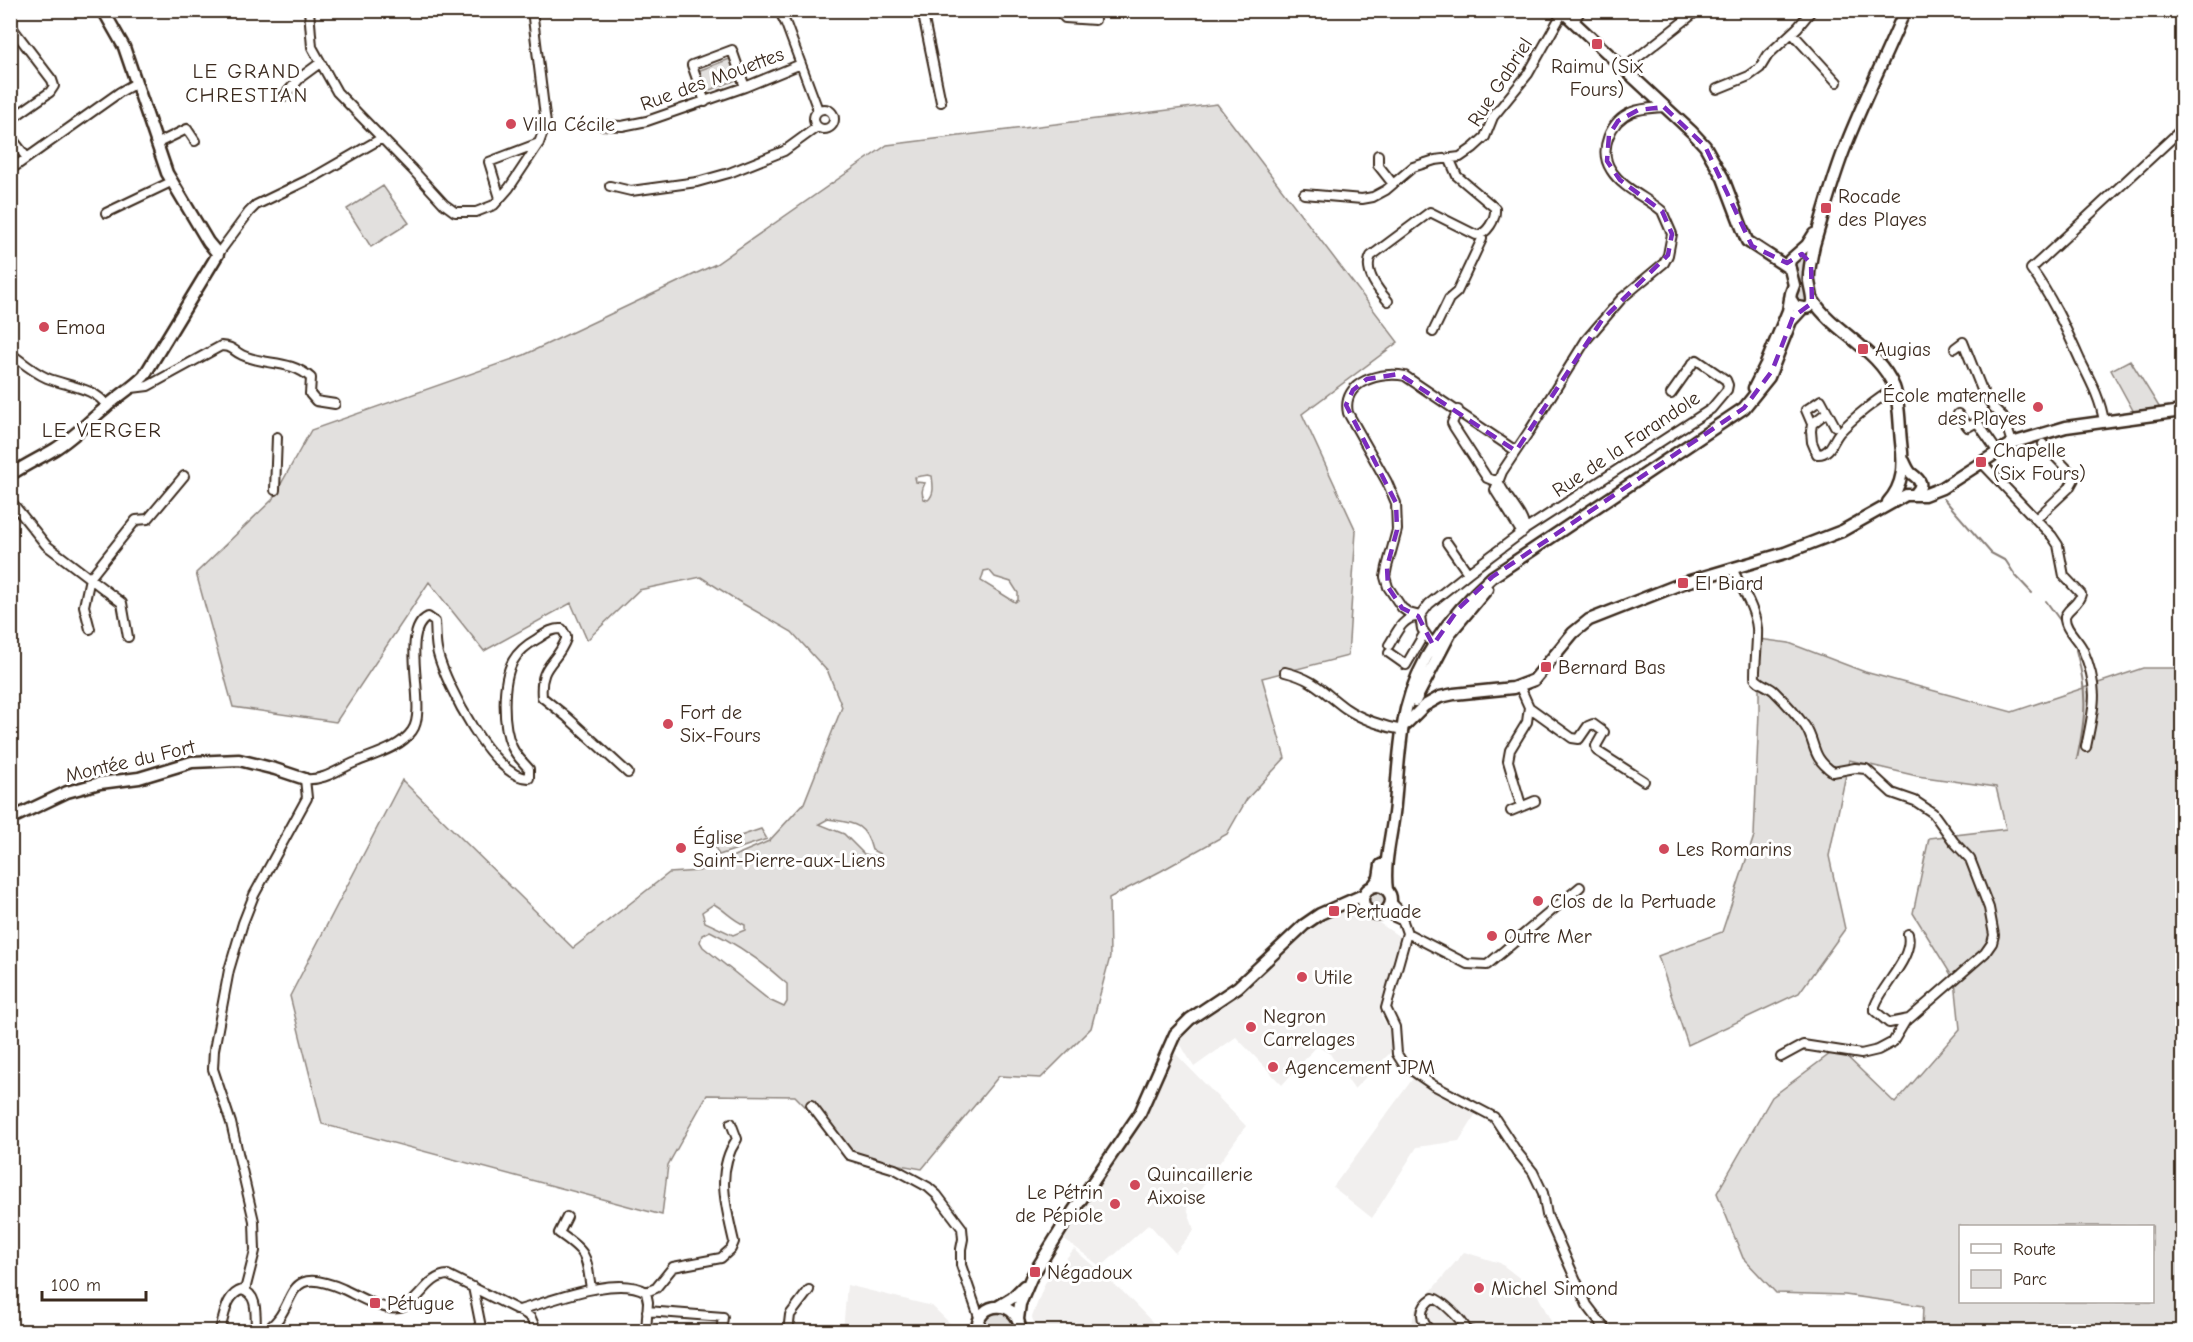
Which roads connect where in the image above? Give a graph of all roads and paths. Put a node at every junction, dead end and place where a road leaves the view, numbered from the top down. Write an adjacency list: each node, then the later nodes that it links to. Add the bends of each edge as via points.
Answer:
1 (103, 10): 20 (main road, via 124,47)
2 (309, 10): 16 (street, via 310,40)
3 (532, 10): 35 (street, via 547,118)
4 (779, 10): 17 (street)
5 (922, 10): 25 (street)
6 (1058, 10): 12 (street, via 1065,18)
7 (1581, 10): 13 (street)
8 (1698, 10): 18 (street)
9 (1812, 10): 15 (street)
10 (1905, 10): 47 (main road, via 1845,146)
11 (1562, 11): 13 (main road); 39 (street, Rue Gabriel, via 1528,74 1493,117 1485,137)
12 (1095, 20)
13 (1574, 21): 18 (main road)
14 (10, 25): 28 (street, via 54,86)
15 (1792, 33): 19 (street); 22 (street, via 1760,68)
16 (320, 63): 23 (street); 33 (street, via 338,92)
17 (801, 64): 21 (street, Rue des Mouettes); 27 (street)
18 (1623, 69): 26 (main road)
19 (1837, 82)
20 (136, 83): 36 (main road); 38 (street)
21 (745, 87): 24 (street, Rue des Mouettes); 24 (street, via 732,50 692,65)
22 (1718, 89)
23 (284, 96)
24 (705, 102): 29 (street, Rue des Mouettes, via 635,124)
25 (941, 102)
26 (1664, 107): 51 (main road, via 1705,146 1723,178 1747,241); 76 (street, via 1638,110 1618,121 1606,150 1615,175 1666,217 1672,234 1668,255 1664,263 1622,298 1586,340)
27 (818, 110): 30 (street, via 813,119); 30 (street, via 829,110 834,122 827,129)
28 (10, 120)
29 (598, 125)
30 (817, 127): 43 (street, via 784,151 729,173 697,182 631,191)
31 (2182, 129): 70 (street, via 2031,269 2073,346 2100,404)
32 (10, 135): 38 (street)
33 (382, 138): 45 (street, via 455,212 476,212 494,205); 49 (street, via 256,205)
34 (195, 141): 36 (street, via 187,129)
35 (538, 143): 45 (street); 45 (street, via 489,162)
36 (156, 144): 41 (main road)
37 (1378, 155): 42 (street, via 1378,165)
38 (27, 158): 40 (street)
39 (1450, 160): 42 (street, via 1422,163); 48 (street, via 1457,176 1495,208 1496,213)
40 (10, 170)
41 (171, 182): 46 (street); 49 (main road)
42 (1393, 184): 44 (street, via 1362,199)
43 (610, 186)
44 (1304, 194)
45 (500, 198)
46 (106, 213)
47 (1823, 218): 50 (main road, via 1807,245); 52 (main road)
48 (1481, 235): 55 (street, via 1430,212 1423,216 1368,261 1378,290); 57 (street, via 1457,292 1449,299)
49 (218, 254): 60 (main road, via 177,312)
50 (1795, 255): 51 (main road); 52 (main road, via 1805,255); 53 (main road, via 1789,262)
51 (1778, 260): 53 (main road)
52 (1810, 261): 56 (main road)
53 (1790, 269): 54 (main road, via 1794,285)
54 (1790, 298): 56 (main road, via 1795,306); 69 (main road, via 1762,373)
55 (1388, 301)
56 (1807, 305): 61 (main road, via 1826,315 1880,364); 69 (main road, via 1791,321 1769,377 1744,408)
57 (1433, 332)
58 (1955, 348): 74 (street, via 1963,342 1982,390 2004,418)
59 (10, 353): 64 (street, via 33,371 100,396)
60 (132, 388): 63 (street, via 148,386 221,346 231,346 242,355 302,370 311,378 310,394 316,401); 64 (main road)
61 (1894, 389): 72 (street); 82 (main road)
62 (1671, 394): 86 (street, Rue de la Farandole, via 1697,360 1728,385 1705,413)
63 (335, 404)
64 (107, 405): 79 (main road, via 56,449)
65 (1458, 410): 76 (street); 81 (street, via 1454,427 1487,478); 92 (street, via 1411,378 1390,374 1372,377 1358,385 1346,405 1396,503 1398,530 1387,567 1388,587 1402,608)
66 (2182, 411): 70 (main road)
67 (1827, 413): 71 (street); 71 (street, via 1821,400 1806,410); 72 (street)
68 (1959, 416): 77 (street, via 1968,427 1977,422)
69 (1729, 419): 88 (main road)
70 (2104, 422): 74 (main road, via 2052,430)
71 (1812, 424): 72 (street, via 1817,454 1830,449)
72 (1838, 430)
73 (277, 437): 83 (street)
74 (2013, 443): 77 (main road)
75 (2043, 444): 85 (street, via 2074,479)
76 (1516, 451): 81 (street)
77 (1997, 451): 78 (main road)
78 (1981, 462): 82 (main road, via 1931,492); 85 (street)
79 (10, 475)
80 (184, 476): 91 (street, via 148,519 136,520)
81 (1498, 480): 86 (street, via 1497,494)
82 (1909, 485): 89 (main road, via 1872,515 1842,531)
83 (275, 490)
84 (10, 501): 91 (street, via 46,545)
85 (2036, 519): 101 (street, via 2058,545 2064,576 2081,594 2065,618 2083,648 2095,696)
86 (1524, 531): 90 (street, Rue de la Farandole)
87 (1447, 543): 90 (street)
88 (1520, 558): 96 (main road, via 1469,598); 100 (main road, via 1451,632 1419,691)
89 (1732, 568): 98 (main road, via 1589,620 1573,633 1534,680); 121 (street, via 1757,627 1755,677 1772,689 1804,725 1815,754 1833,772 1866,769 1892,793 1933,813 1970,858 1989,908 1992,943)
90 (1468, 573): 92 (street, Rue de la Farandole)
91 (90, 578): 93 (street, via 84,606); 95 (street, via 122,603)
92 (1420, 616): 94 (street); 94 (street, Rue de la Farandole, via 1410,617 1402,624 1389,649 1406,665)
93 (90, 629)
94 (1424, 634): 96 (street)
95 (128, 637)
96 (1433, 645): 100 (main road, via 1410,696)
97 (1285, 672): 100 (street, via 1317,684 1346,709 1387,727)
98 (1520, 687): 99 (street); 100 (main road, via 1454,694 1431,701)
99 (1530, 707): 105 (street, via 1572,738 1579,739 1593,724 1601,728 1604,732 1596,746 1598,751); 107 (street, via 1508,760)
100 (1404, 729): 103 (main road)
101 (2086, 747)
102 (628, 773): 104 (street, via 542,697 543,674 566,639 562,629 554,629 530,643 509,671 505,694 507,732 513,750 529,769 529,778 524,778 495,757 472,728 440,661 435,621 428,617 417,629 417,713 413,730 401,743 334,773)
103 (1396, 777): 110 (main road, via 1390,795 1381,871); 112 (main road)
104 (305, 779): 109 (main road, Montée du Fort, via 239,760 192,762 139,778 68,792); 129 (street, via 307,798 250,904 229,970 214,1050 213,1069 231,1123 254,1221 255,1251)
105 (1644, 781)
106 (1535, 801): 107 (street)
107 (1521, 805): 108 (street)
108 (1510, 811)
109 (10, 819)
110 (1373, 886): 112 (main road); 113 (main road)
111 (1580, 887): 119 (street, via 1487,966 1467,964)
112 (1387, 890): 114 (main road)
113 (1364, 895): 115 (main road); 116 (main road)
114 (1391, 902): 117 (main road); 118 (street)
115 (1365, 909): 116 (main road, via 1350,907); 117 (main road)
116 (1320, 914): 126 (main road, via 1295,932 1238,987 1190,1019 1175,1034 1136,1119)
117 (1382, 914): 118 (street)
118 (1404, 921): 119 (street)
119 (1407, 933): 150 (street, via 1386,1008 1395,1027 1397,1054 1404,1065 1420,1076 1494,1117 1502,1126 1533,1172 1543,1193 1547,1215 1583,1295)
120 (1908, 934): 121 (street, via 1906,953 1875,1006 1875,1011 1889,1023)
121 (1906, 1020): 122 (street, via 1893,1042 1878,1050 1861,1054 1803,1046)
122 (1781, 1057)
123 (811, 1105): 132 (street, via 849,1155 895,1169 937,1195 962,1228 961,1265)
124 (731, 1123): 131 (street, via 737,1139 726,1163 723,1182 734,1242 731,1249 721,1258 673,1267 656,1288)
125 (567, 1217): 128 (street, via 559,1233 579,1247 587,1261)
126 (1031, 1278): 133 (main road, via 1015,1296); 137 (main road)
127 (473, 1287): 135 (street); 140 (street, via 453,1276 442,1276 409,1305 393,1309 328,1283 307,1280 295,1288 274,1323); 141 (street)
128 (591, 1289): 131 (street, via 628,1287); 135 (street, via 539,1304)
129 (245, 1290): 138 (street, via 237,1291 229,1300); 139 (street, via 253,1298)
130 (809, 1290): 145 (street, via 790,1315)
131 (646, 1292): 134 (street)
132 (972, 1297): 133 (street); 136 (street)
133 (994, 1307): 136 (main road); 137 (main road, via 1012,1311)
134 (647, 1311): 143 (street); 144 (street, via 723,1317)
135 (530, 1314): 142 (street)
136 (979, 1317): 146 (main road)
137 (1018, 1319): 147 (main road)
138 (219, 1332)
139 (256, 1332)
140 (262, 1332)
141 (482, 1332)
142 (537, 1332)
143 (646, 1332)
144 (721, 1332)
145 (788, 1332)
146 (977, 1332)
147 (1020, 1332)
148 (1432, 1332): 149 (street, via 1421,1312 1433,1298 1442,1302)
149 (1471, 1332)
150 (1609, 1332)

